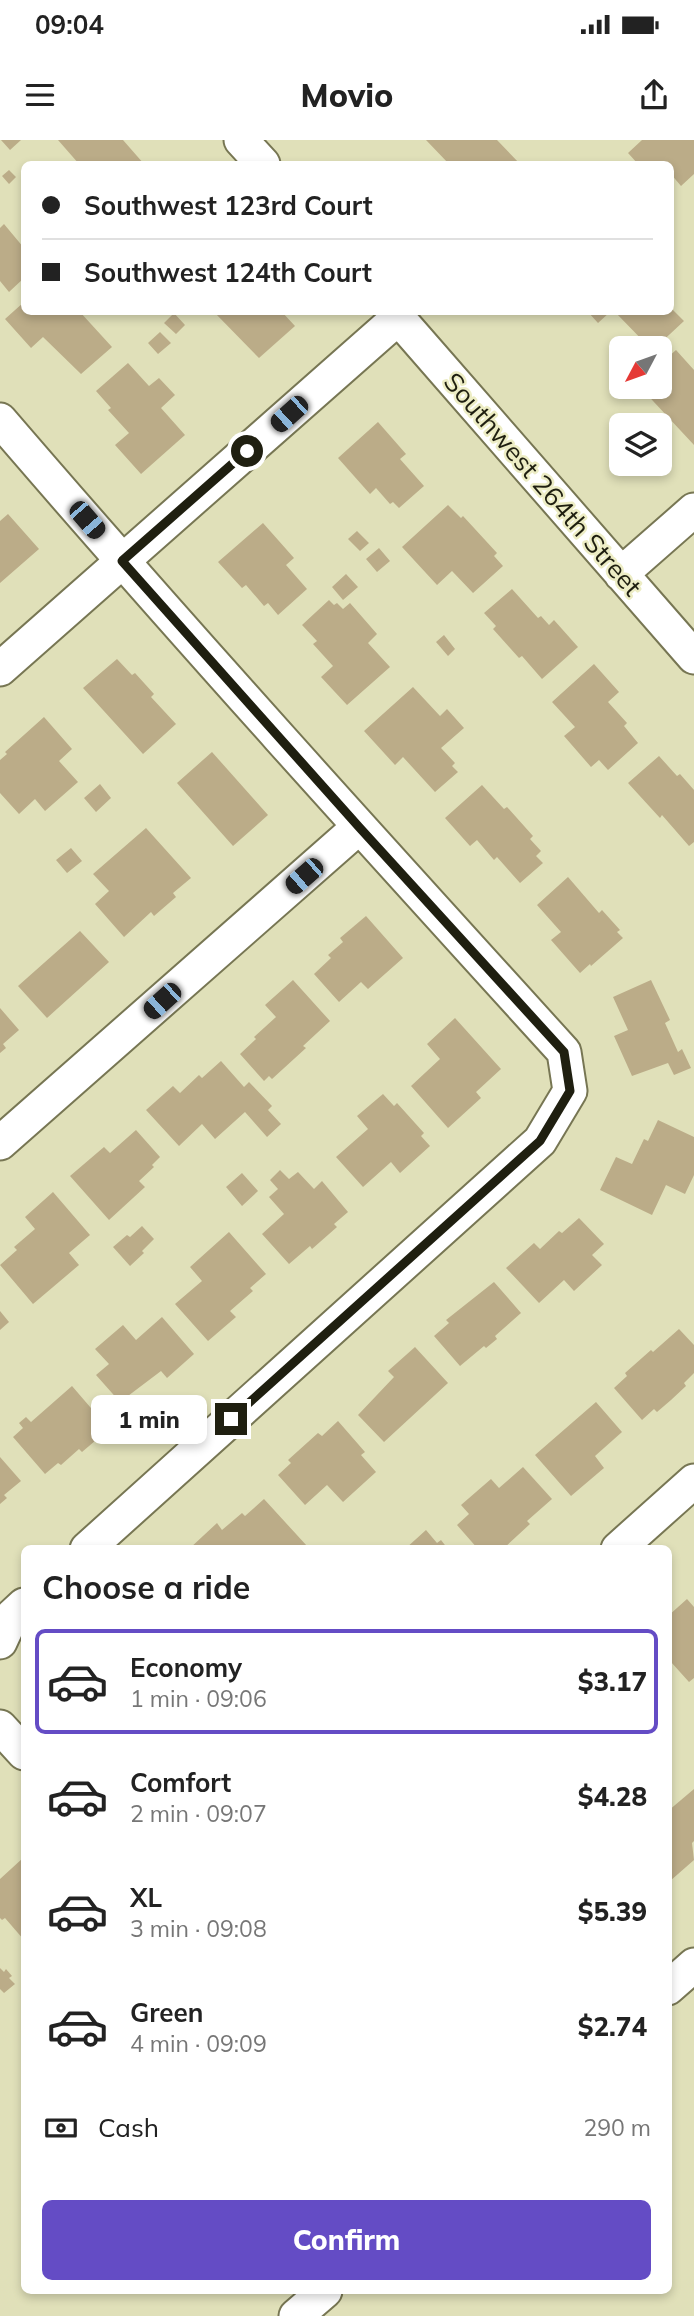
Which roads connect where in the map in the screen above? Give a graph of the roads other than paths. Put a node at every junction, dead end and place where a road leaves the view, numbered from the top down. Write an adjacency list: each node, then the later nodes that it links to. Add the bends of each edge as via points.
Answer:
1 (241, 140): 2 (street)
2 (260, 161)
3 (394, 315): 7 (street)
4 (396, 315): 8 (street, Southwest 264th Street)
5 (0, 420): 7 (street)
6 (694, 510): 8 (street)
7 (122, 561): 10 (street); 11 (street)
8 (621, 574): 9 (street, Southwest 264th Street)
9 (694, 657)
10 (0, 669)
11 (359, 827): 12 (street); 14 (street, via 564,1052 570,1091 540,1141)
12 (0, 1143)
13 (694, 1481): 15 (street)
14 (91, 1545)
15 (622, 1545)
16 (21, 1608): 17 (street)
17 (0, 1642)
18 (0, 1727): 19 (street)
19 (21, 1750)
20 (694, 1965): 21 (street)
21 (672, 1984)
22 (322, 2294): 23 (street)
23 (296, 2316)

